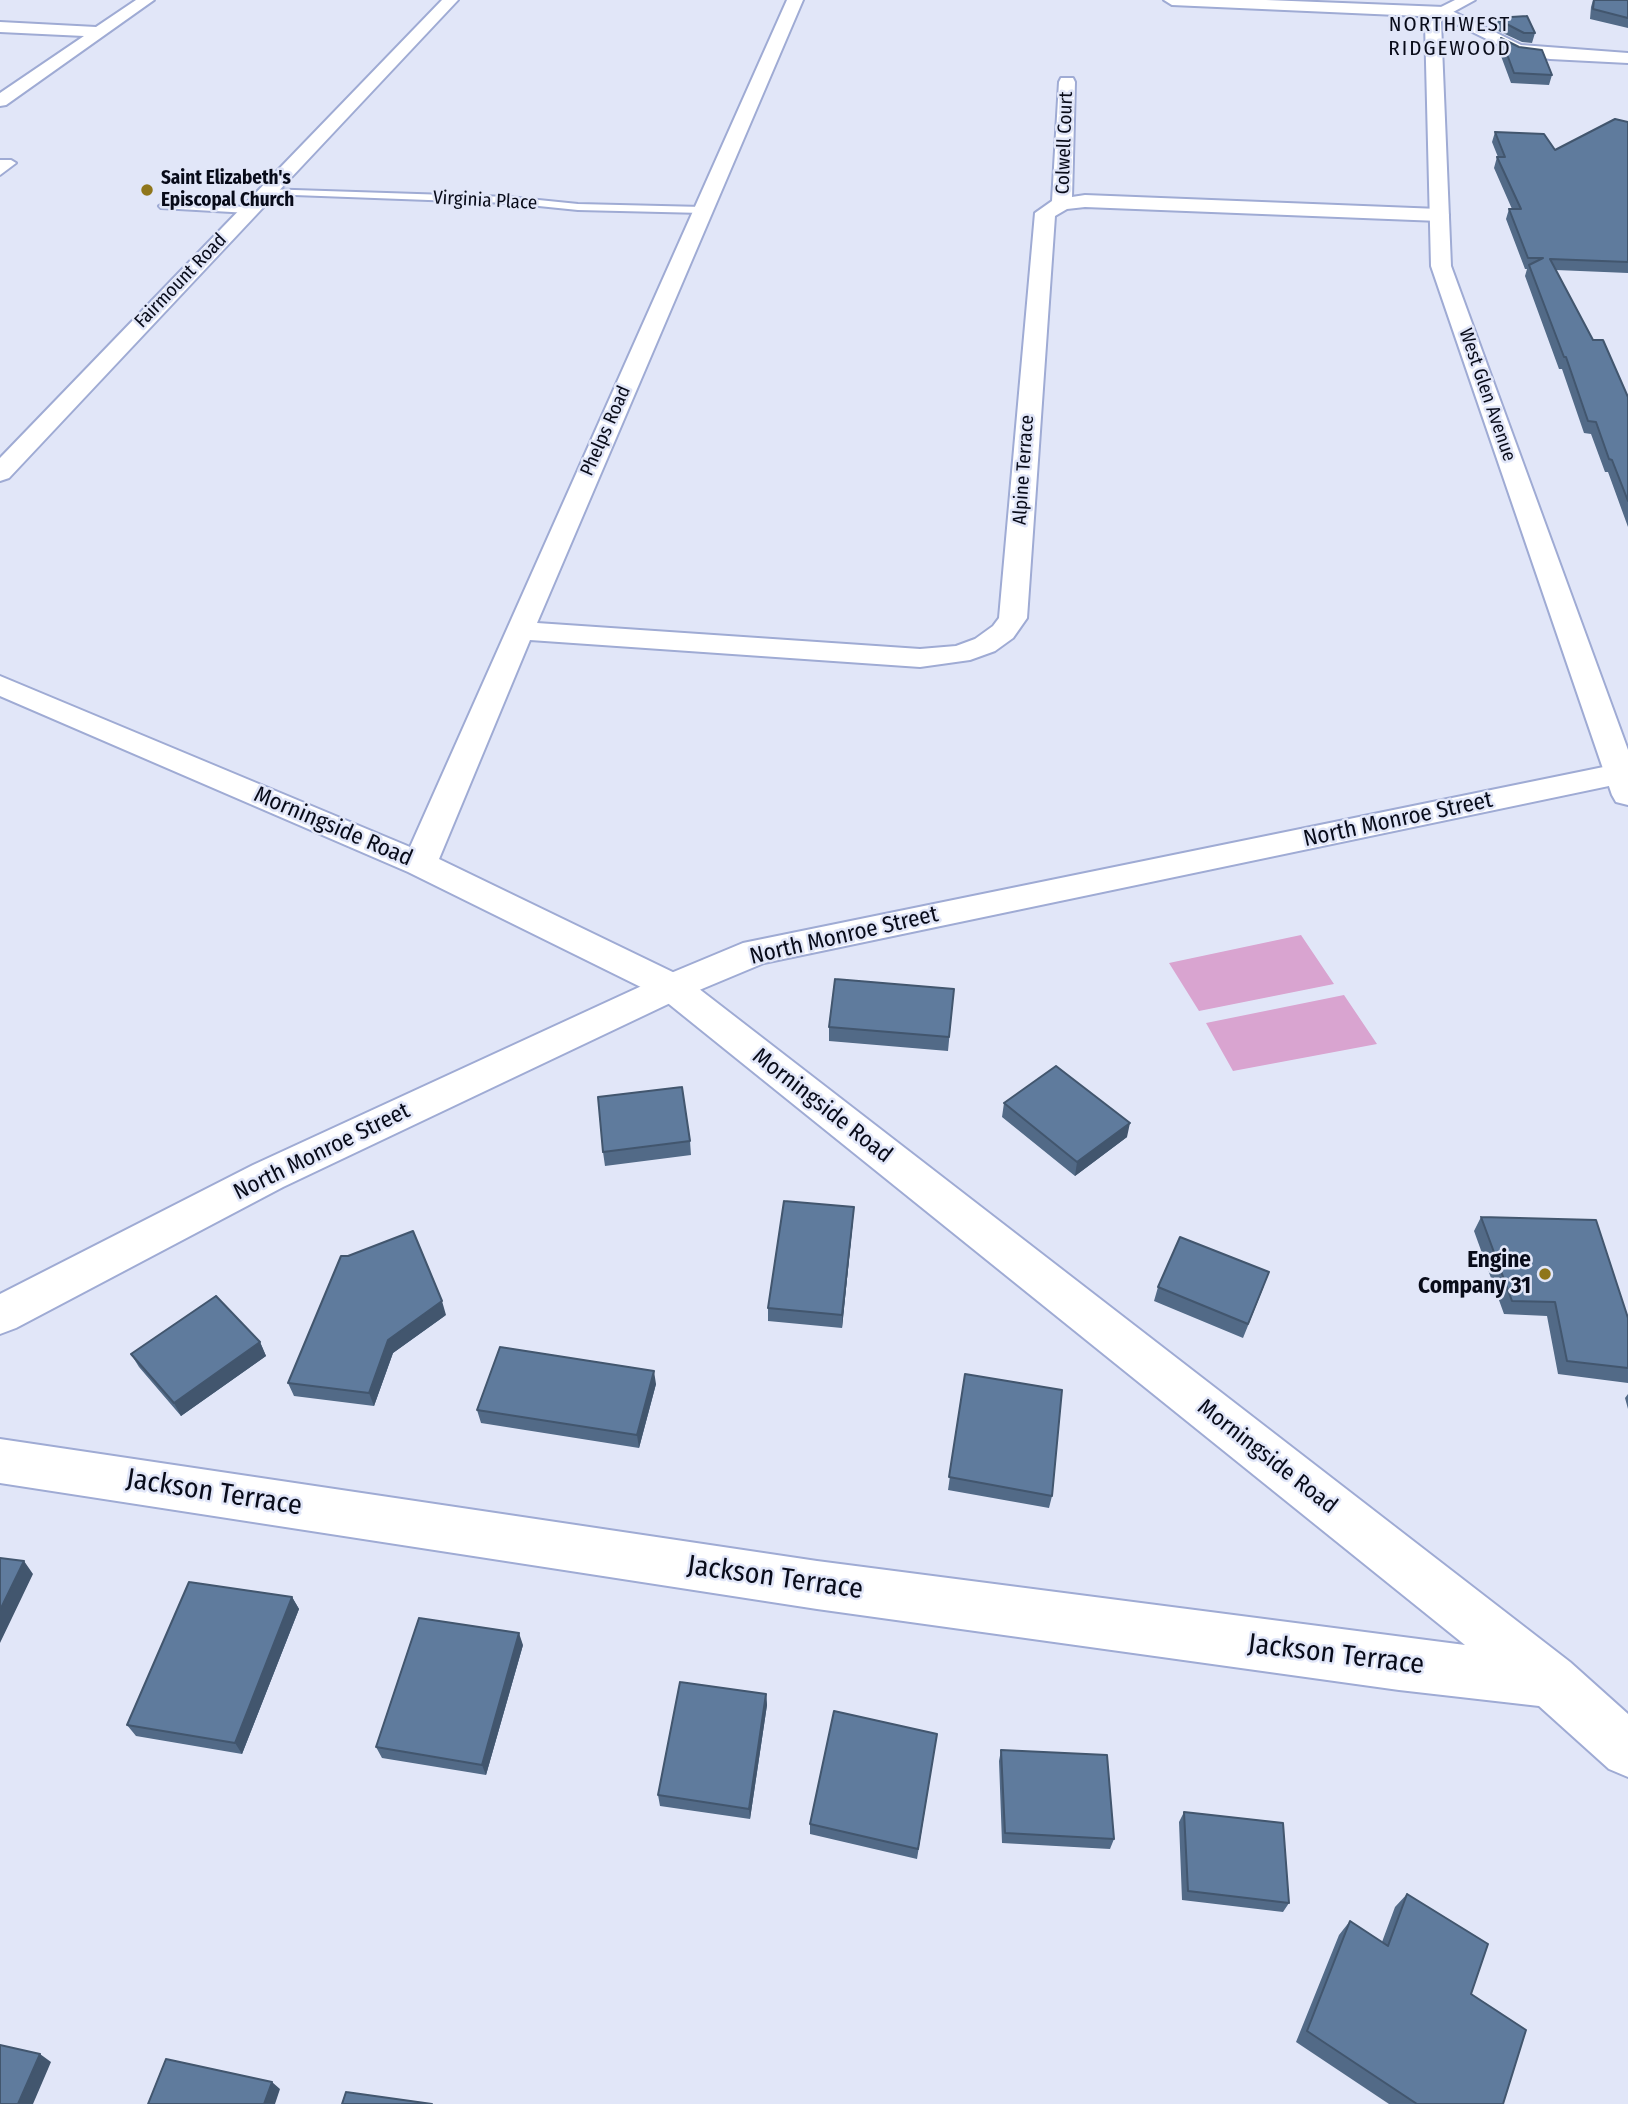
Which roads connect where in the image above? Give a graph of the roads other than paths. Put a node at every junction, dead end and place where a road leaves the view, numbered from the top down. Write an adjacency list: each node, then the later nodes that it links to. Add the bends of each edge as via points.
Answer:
1 (146, 0): 9 (street)
2 (450, 0): 15 (street, Fairmount Road)
3 (795, 0): 19 (street, Phelps Road)
4 (1172, 0): 6 (street)
5 (1467, 0): 7 (street)
6 (1373, 5): 7 (street)
7 (1442, 13): 10 (street, via 1517,49); 20 (street, West Glen Avenue, via 1433,22)
8 (0, 27): 9 (street)
9 (99, 32): 12 (street)
10 (1628, 58)
11 (1067, 82): 16 (street, Colwell Court)
12 (0, 101)
13 (0, 163): 14 (lane, via 11,163)
14 (0, 172)
15 (267, 191): 18 (street, Fairmount Road); 19 (lane, Virginia Place)
16 (1062, 204): 20 (street, via 1085,201); 22 (street, Alpine Terrace, via 1043,217 1013,618 1003,632 960,654 920,658)
17 (164, 206): 18 (lane)
18 (249, 210): 21 (street, Fairmount Road)
19 (703, 210): 22 (street, Phelps Road)
20 (1439, 215): 24 (street, West Glen Avenue, via 1441,266)
21 (0, 473)
22 (519, 631): 25 (street, Phelps Road)
23 (0, 685): 25 (street, Morningside Road)
24 (1626, 780): 26 (street, North Monroe Street, via 756,952)
25 (420, 864): 26 (street, Morningside Road)
26 (673, 987): 27 (street, North Monroe Street, via 268,1176); 29 (street, Morningside Road)
27 (0, 1315)
28 (0, 1461): 29 (street, Jackson Terrace, via 817,1585)
29 (1551, 1681): 30 (street, Morningside Road)
30 (1628, 1750)

